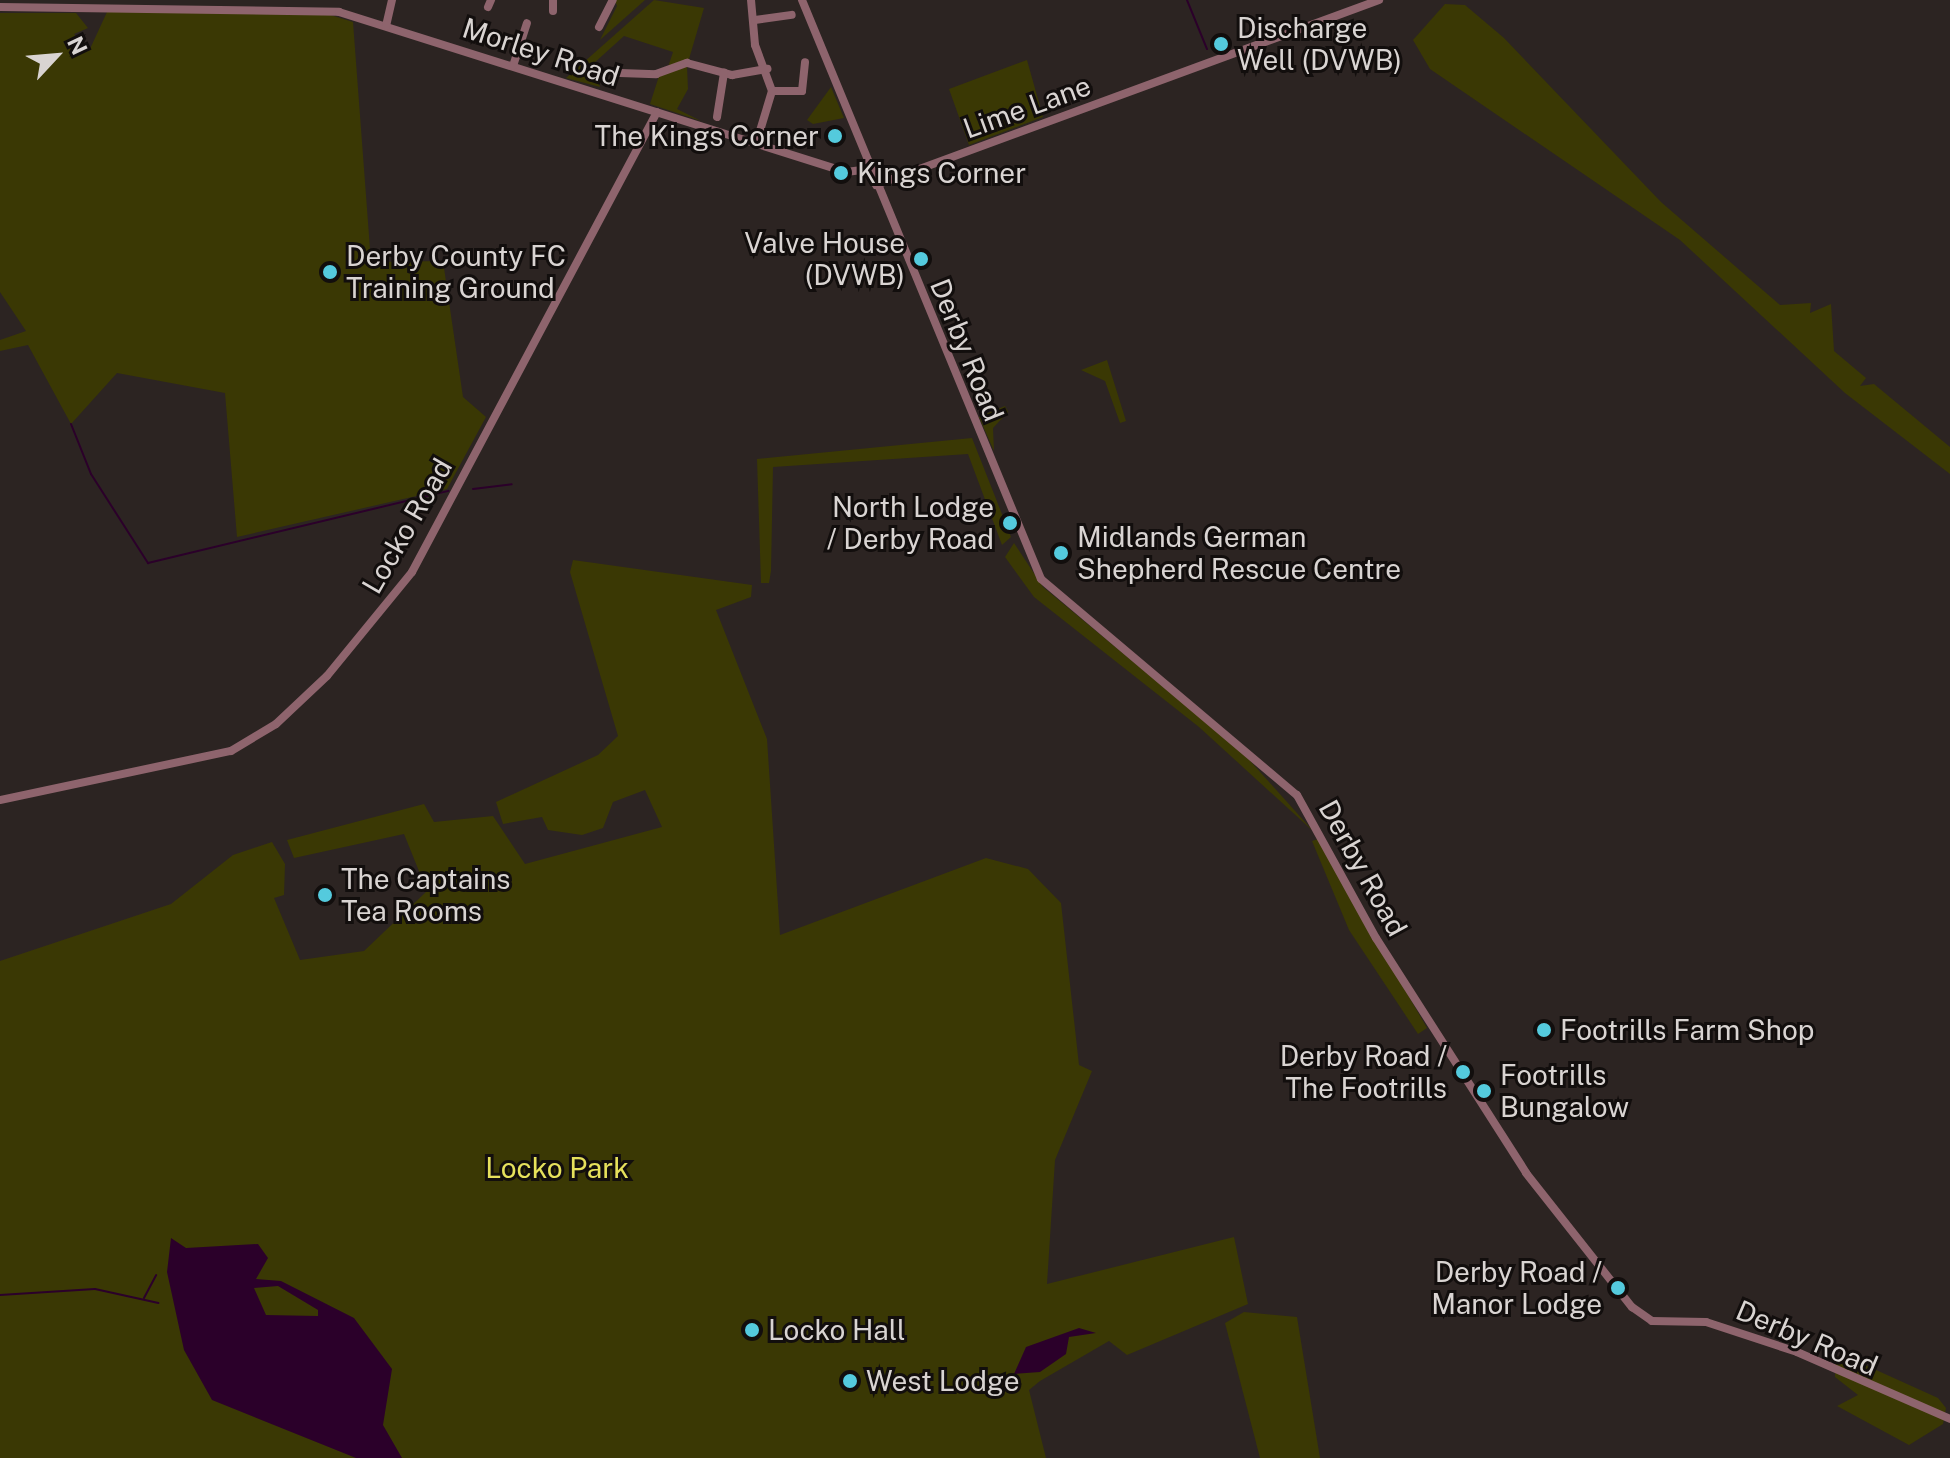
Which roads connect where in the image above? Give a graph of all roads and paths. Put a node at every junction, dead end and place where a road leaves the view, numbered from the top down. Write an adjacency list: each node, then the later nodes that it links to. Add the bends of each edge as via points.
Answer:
1 (392, 0): 13 (street)
2 (553, 0): 9 (street)
3 (613, 0): 14 (street)
4 (751, 0): 11 (street)
5 (802, 0): 24 (street)
6 (1379, 0): 25 (street, Lime Lane)
7 (196, 4): 8 (street, Morley Road); 13 (street, Morley Road, via 325,10)
8 (0, 7)
9 (553, 11)
10 (785, 15): 11 (street)
11 (755, 20): 17 (street, via 755,45)
12 (527, 23): 15 (street)
13 (386, 26): 15 (street, Morley Road)
14 (599, 27)
15 (513, 66): 21 (street, Morley Road)
16 (809, 67): 20 (street, via 802,91)
17 (767, 69): 19 (street); 20 (street)
18 (620, 73): 19 (street, via 630,66 656,74 691,63)
19 (724, 73): 22 (street)
20 (772, 91): 23 (street)
21 (657, 112): 23 (street, Morley Road); 26 (street, Locko Road, via 412,572 327,676 276,724 231,751)
22 (717, 117)
23 (756, 144): 24 (street, Morley Road, via 846,172)
24 (870, 169): 25 (street)
25 (876, 185): 27 (street, Derby Road, via 1034,571 1297,795 1376,938 1526,1173 1623,1297 1652,1321 1715,1324)
26 (0, 800)
27 (1950, 1419)

